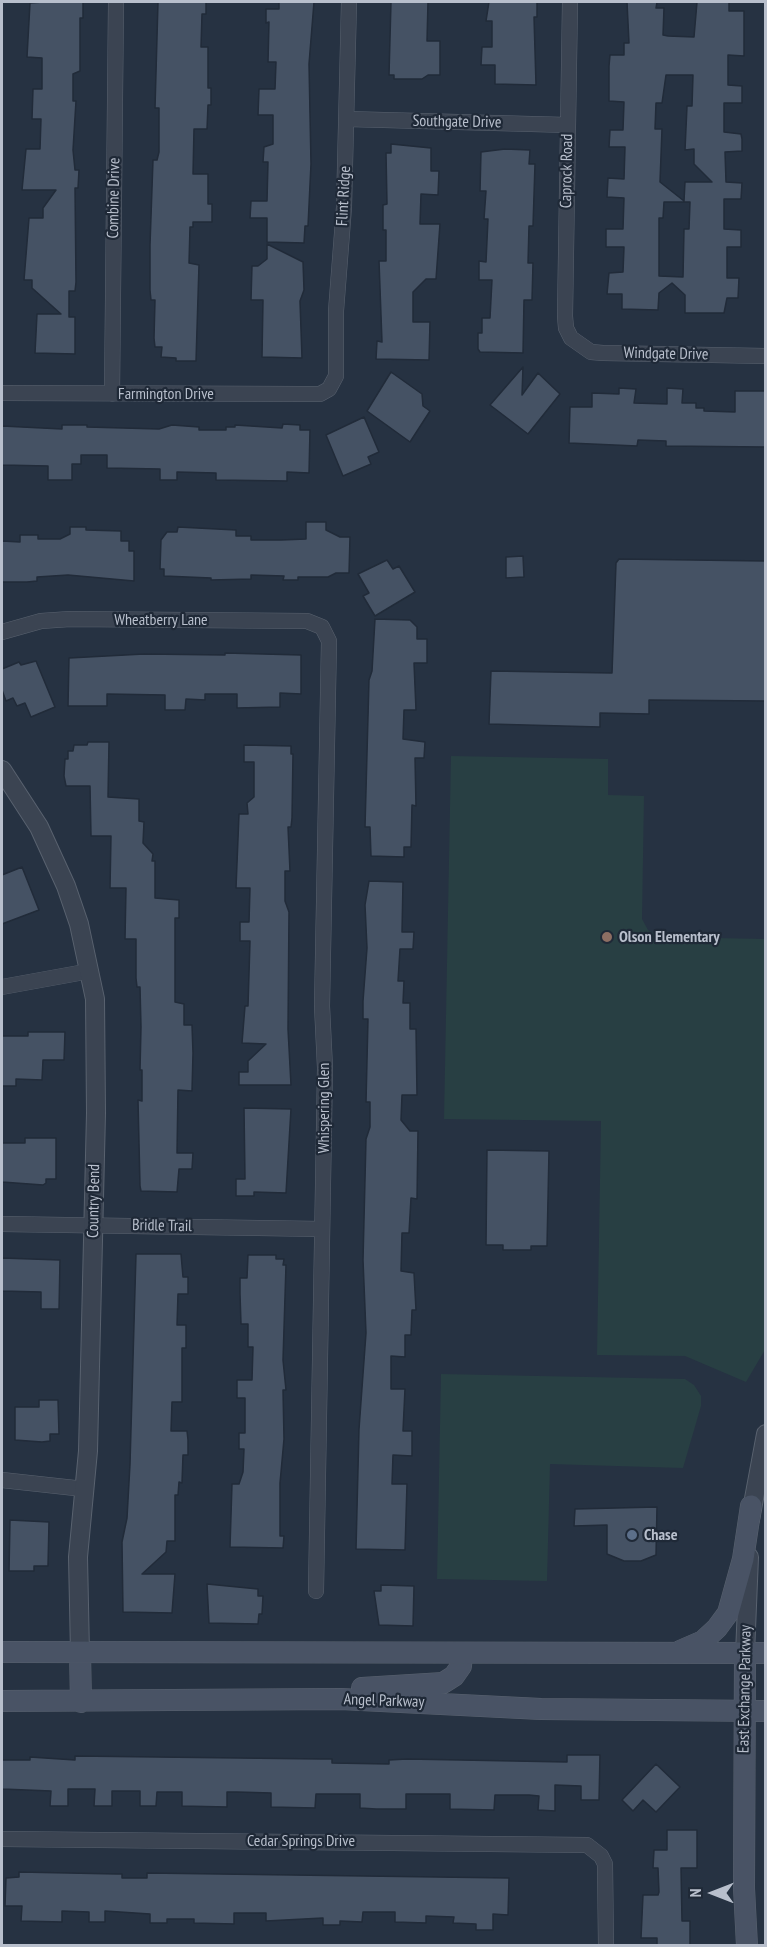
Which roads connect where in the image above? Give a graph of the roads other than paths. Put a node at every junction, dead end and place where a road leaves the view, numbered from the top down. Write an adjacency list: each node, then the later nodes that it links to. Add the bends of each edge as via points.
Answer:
1 (117, 2): 10 (street, Combine Drive)
2 (349, 2): 4 (street, Flint Ridge)
3 (570, 2): 5 (street, Caprock Road)
4 (347, 120): 5 (street, Southgate Drive); 8 (street, Flint Ridge, via 336,376)
5 (568, 125): 6 (street, Caprock Road, via 565,316)
6 (571, 338): 7 (street, Windgate Drive, via 580,347 597,352)
7 (765, 356)
8 (329, 389): 10 (street, Farmington Drive, via 320,394)
9 (2, 393): 10 (street, Farmington Drive)
10 (112, 394)
11 (322, 627): 12 (street, Wheatberry Lane, via 307,621 70,619 41,621); 18 (street, Whispering Glen, via 330,649 322,1006)
12 (2, 632)
13 (2, 770): 14 (street, Country Bend, via 39,827 66,886)
14 (90, 972): 15 (street); 17 (street, Country Bend, via 95,1011)
15 (2, 987)
16 (2, 1224): 17 (street, Bridle Trail)
17 (93, 1225): 18 (street, Bridle Trail); 21 (street, Country Bend)
18 (322, 1229): 23 (street, Whispering Glen)
19 (765, 1434): 22 (street, East Exchange Parkway)
20 (2, 1480): 21 (street)
21 (84, 1489): 25 (street, Country Bend, via 78,1557)
22 (751, 1506): 27 (main road, via 743,1559 728,1613 703,1641); 28 (street, East Exchange Parkway)
23 (316, 1591)
24 (2, 1652): 25 (main road)
25 (80, 1653): 26 (main road); 31 (main road)
26 (462, 1653): 27 (main road); 29 (main road, via 461,1666 443,1683 315,1691)
27 (668, 1653): 28 (main road)
28 (755, 1653): 32 (main road, East Exchange Parkway)
29 (272, 1700): 31 (main road, Angel Parkway); 32 (main road, Angel Parkway)
30 (2, 1701): 31 (main road, Angel Parkway)
31 (81, 1702)
32 (744, 1712): 33 (main road, Angel Parkway); 36 (main road, East Exchange Parkway)
33 (765, 1712)
34 (2, 1839): 35 (street, Cedar Springs Drive, via 577,1843 598,1852 605,1864)
35 (606, 1946)
36 (747, 1946)

